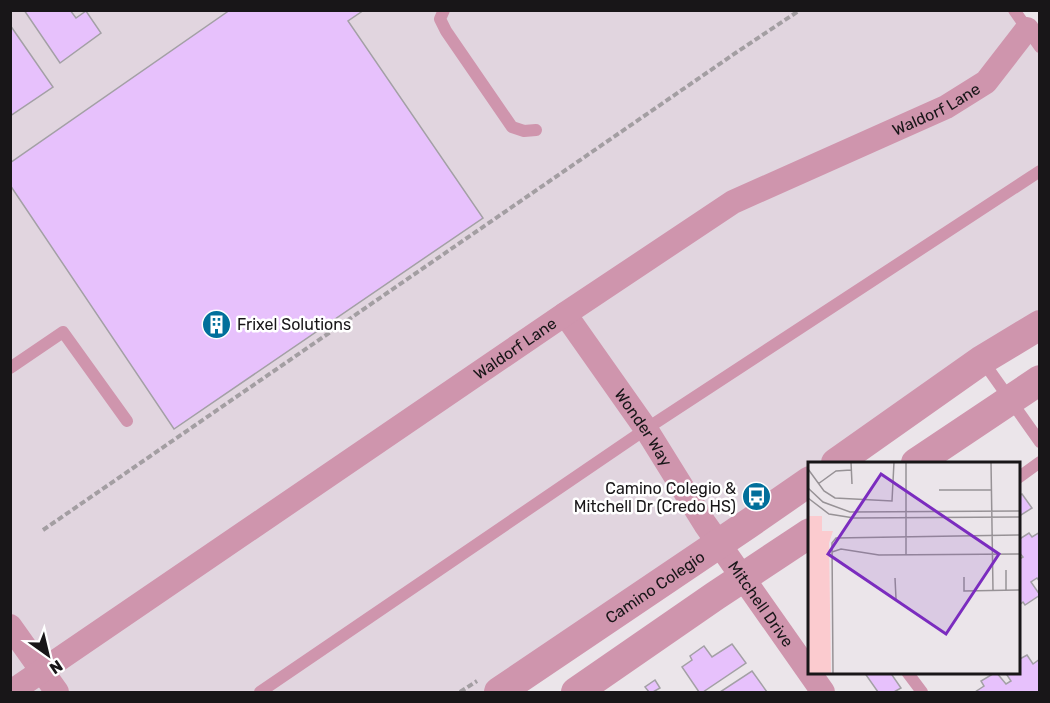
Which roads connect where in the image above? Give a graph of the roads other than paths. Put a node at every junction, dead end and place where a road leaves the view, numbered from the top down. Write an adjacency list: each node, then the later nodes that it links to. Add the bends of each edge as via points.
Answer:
1 (444, 10): 3 (lane, via 440,19 446,31 512,127)
2 (1027, 29): 5 (street, Waldorf Lane, via 986,82 956,101 733,202)
3 (536, 130)
4 (1040, 171): 12 (lane)
5 (565, 314): 12 (street, Wonder Way); 23 (street, Waldorf Lane)
6 (1040, 326): 7 (street)
7 (982, 360): 10 (lane); 14 (street)
8 (10, 368): 11 (lane, via 63,332)
9 (1040, 380): 10 (street)
10 (1011, 400): 13 (lane); 15 (street)
11 (126, 421)
12 (646, 429): 20 (street, Wonder Way); 29 (lane)
13 (1040, 442)
14 (837, 462)
15 (918, 462)
16 (1040, 462): 17 (lane)
17 (1020, 477)
18 (808, 482): 20 (street, Camino Colegio)
19 (808, 534): 21 (street)
20 (719, 544): 21 (street, Mitchell Drive); 30 (street, Camino Colegio)
21 (743, 577): 24 (street, Mitchell Drive); 31 (street)
22 (10, 626): 23 (street)
23 (42, 671): 27 (street, Waldorf Lane); 28 (street)
24 (808, 671)
25 (809, 673): 32 (street, Mitchell Drive)
26 (908, 673): 33 (lane)
27 (11, 693)
28 (57, 693)
29 (260, 693)
30 (499, 693)
31 (576, 693)
32 (823, 693)
33 (922, 693)

